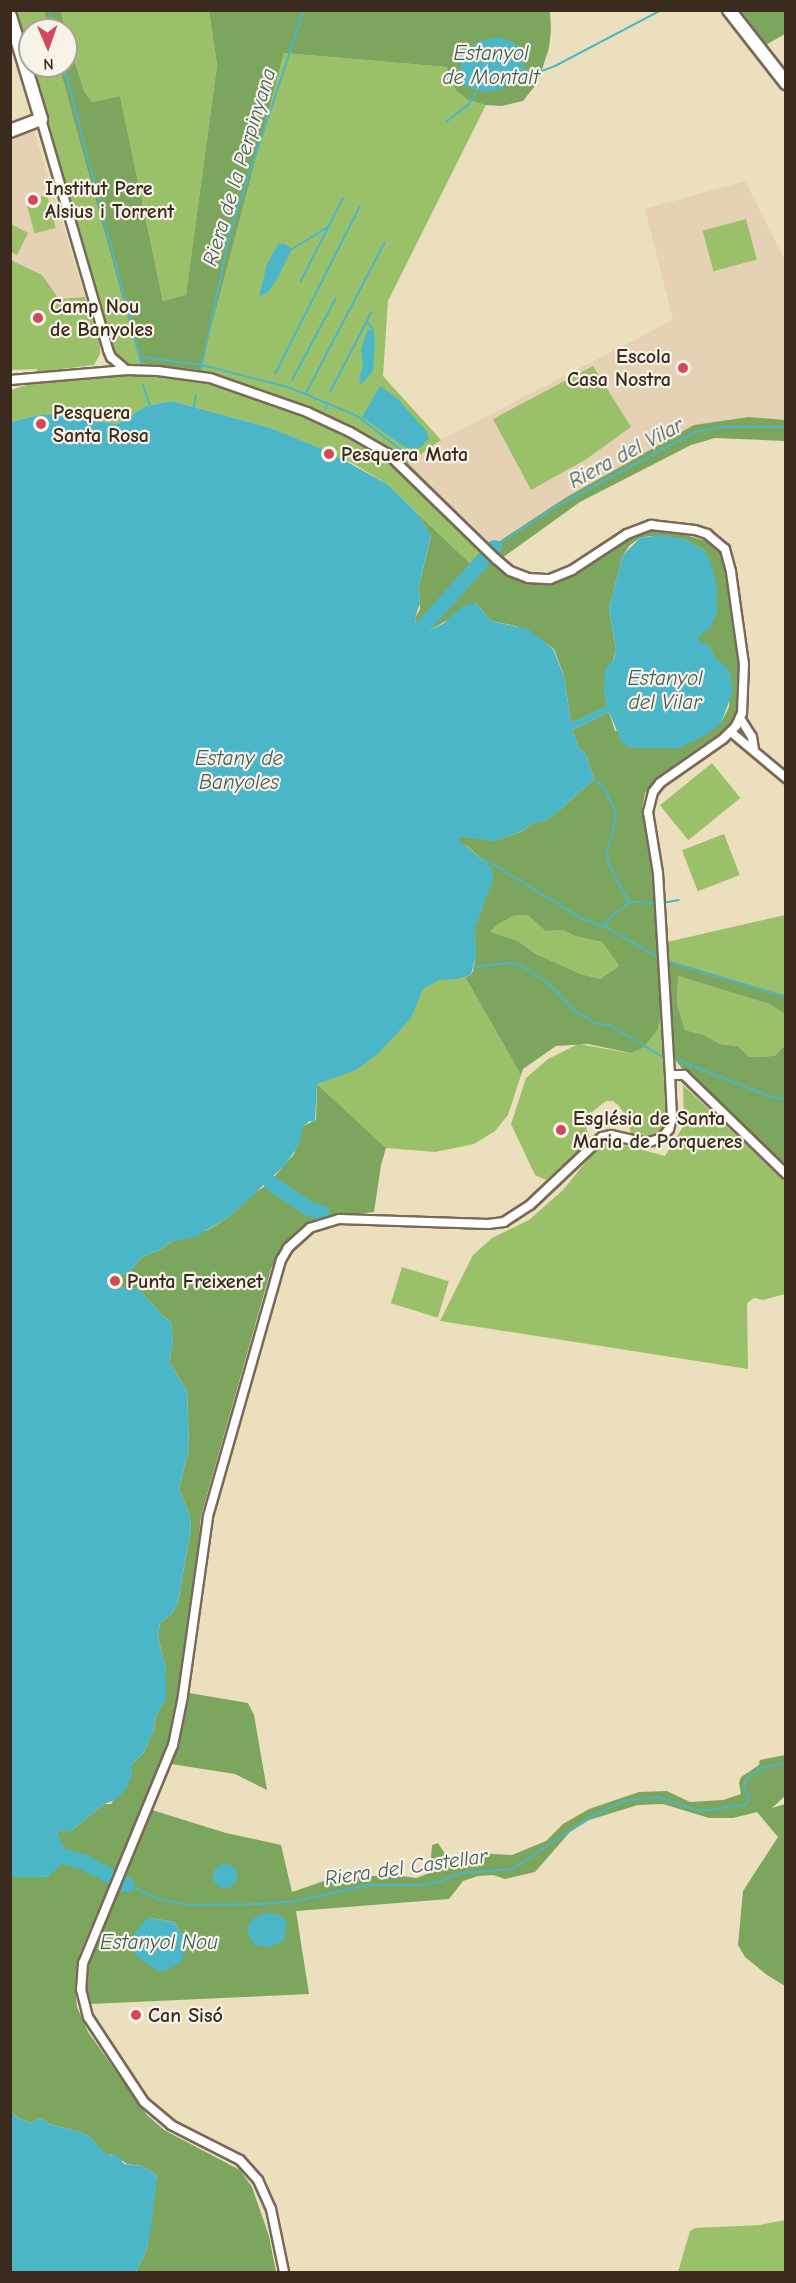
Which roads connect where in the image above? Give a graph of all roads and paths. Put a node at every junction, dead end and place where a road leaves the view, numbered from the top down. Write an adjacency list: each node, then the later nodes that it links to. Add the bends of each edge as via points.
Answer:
1 (729, 10): 3 (main road)
2 (10, 16): 4 (main road)
3 (786, 83)
4 (41, 119): 5 (main road); 6 (street)
5 (10, 131)
6 (108, 350): 7 (street); 8 (street)
7 (127, 370): 8 (street); 10 (street, via 210,378 258,393 350,432 402,466 516,575 550,579 644,527 665,525 707,534 725,549 731,572 744,664)
8 (95, 372): 9 (street)
9 (10, 380)
10 (740, 718): 11 (street); 12 (street, via 752,736)
11 (731, 732): 12 (street, via 747,747); 14 (street, via 673,771 653,792 648,821 658,873)
12 (754, 748): 13 (street)
13 (786, 778)
14 (670, 1075): 15 (street, via 684,1075); 16 (street, via 672,1118 662,1138 646,1143 611,1135 602,1137 530,1205 504,1222 339,1219 310,1228 281,1260 208,1517 173,1744 83,1963 81,1989 88,2017 144,2102 157,2115 240,2160 253,2174 271,2209)
15 (786, 1174)
16 (284, 2272)

